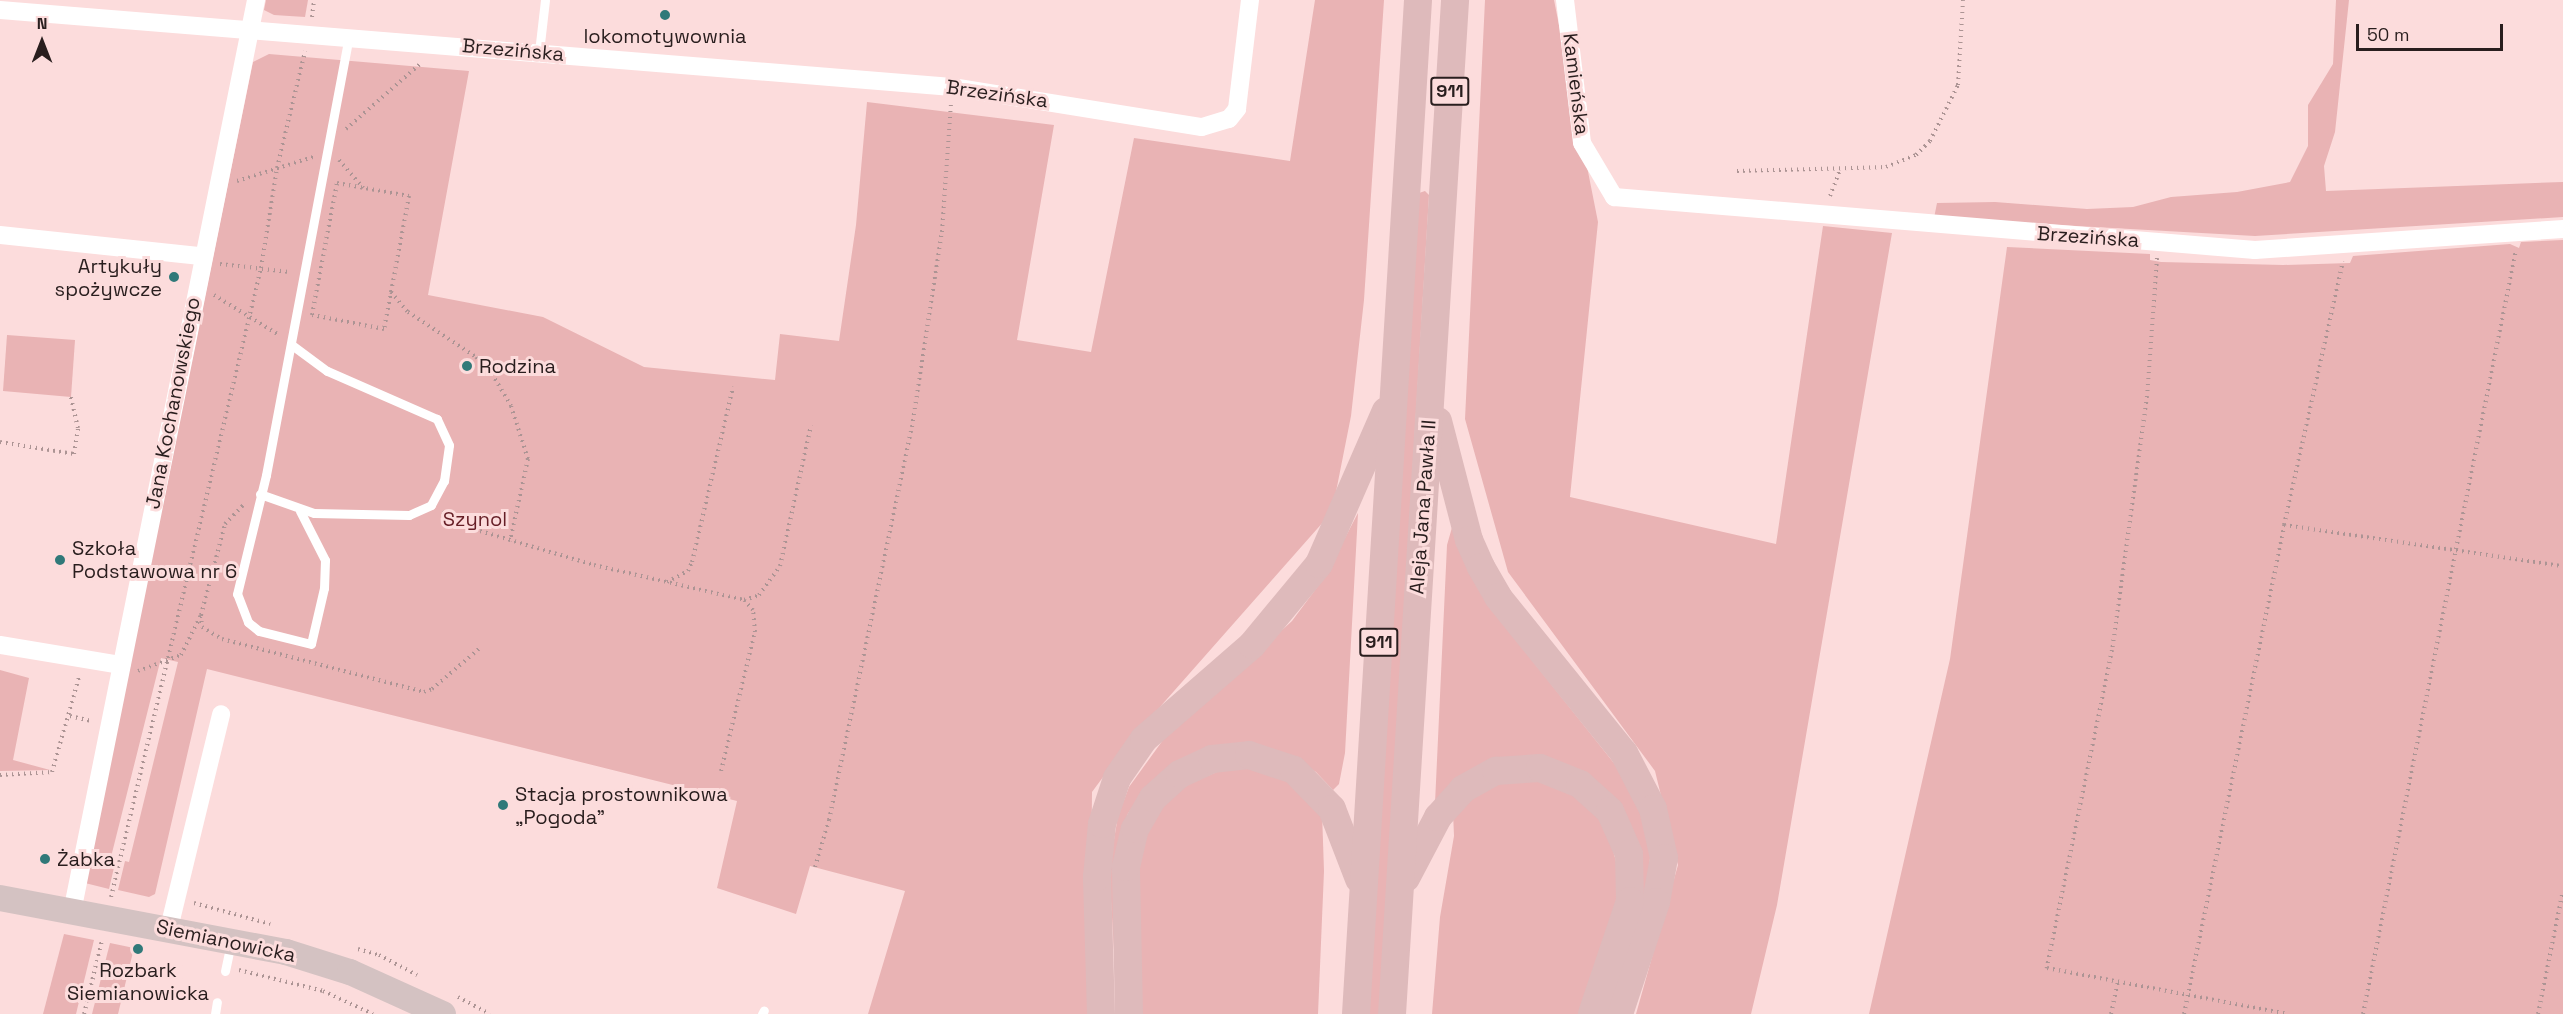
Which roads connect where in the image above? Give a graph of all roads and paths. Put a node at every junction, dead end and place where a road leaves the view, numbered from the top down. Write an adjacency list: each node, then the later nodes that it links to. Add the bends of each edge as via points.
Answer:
1 (256, 0): 9 (street, Jana Kochanowskiego)
2 (545, 0): 12 (lane)
3 (1250, 0): 13 (street, Brzezińska, via 1237,110 1229,119 1202,127)
4 (1418, 0): 33 (main road, Aleja Jana Pawła II / 911)
5 (1455, 0): 34 (main road, Aleja Jana Pawła II / 911)
6 (1565, 0): 18 (street, Kamieńska, via 1582,143)
7 (1964, 0): 15 (path, via 1958,85 1930,141 1916,155 1886,167)
8 (0, 10): 9 (street, Brzezińska)
9 (250, 28): 10 (street, Brzezińska); 25 (street, Jana Kochanowskiego)
10 (309, 33): 11 (street, Brzezińska); 26 (path, via 277,168)
11 (349, 36): 12 (street, Brzezińska); 14 (lane)
12 (539, 52): 13 (street, Brzezińska)
13 (952, 87): 59 (path, via 942,232 912,427)
14 (329, 147): 17 (path); 27 (lane)
15 (1840, 170): 16 (path); 19 (path, via 1830,188)
16 (1737, 171)
17 (363, 188): 29 (path, via 409,196); 29 (path, via 338,183 312,315 384,329)
18 (1614, 197): 19 (street, Brzezińska)
19 (1827, 217): 23 (street, Brzezińska)
20 (2563, 229): 21 (street, Brzezińska)
21 (2516, 232): 24 (street, Brzezińska); 43 (path)
22 (0, 236): 25 (street)
23 (2157, 242): 24 (street, Brzezińska, via 2255,250); 69 (path, via 2146,396 2112,650 2047,968)
24 (2346, 244): 41 (path)
25 (201, 256): 26 (path, via 222,265); 28 (street, Jana Kochanowskiego)
26 (261, 268): 27 (path); 30 (path)
27 (306, 275): 31 (lane)
28 (199, 276): 30 (path, via 228,307); 51 (street, Jana Kochanowskiego)
29 (391, 291): 42 (path, via 408,312 476,357 492,374 511,406 528,459 526,484)
30 (250, 317): 31 (path); 50 (path)
31 (292, 345): 38 (lane); 39 (lane, via 327,371 436,418 445,429 448,460 444,481)
32 (733, 387): 45 (path, via 692,562 688,571)
33 (1394, 390): 61 (main road, Aleja Jana Pawła II / 911); 76 (main road, via 1319,564 1252,645 1144,739 1117,778 1102,824 1097,877)
34 (1431, 391): 62 (main road, Aleja Jana Pawła II / 911); 81 (main road, via 1469,540 1481,567 1498,597 1624,753 1653,809 1664,858 1656,902)
35 (71, 397): 37 (path, via 78,428 74,454)
36 (811, 425): 46 (path, via 780,567 759,595)
37 (0, 442)
38 (260, 494): 40 (lane); 40 (lane, via 237,594 248,622 259,631 310,644 324,588 325,560); 47 (path, via 233,512 225,524)
39 (432, 505): 40 (lane, via 409,515); 42 (path, via 457,523)
40 (300, 511)
41 (2284, 525): 43 (path); 70 (path)
42 (510, 541): 45 (path)
43 (2458, 551): 44 (path); 85 (path)
44 (2563, 566)
45 (666, 582): 46 (path)
46 (744, 600): 56 (path, via 753,610 755,632)
47 (201, 615): 49 (path, via 202,627 222,639 423,692 432,689); 50 (path, via 181,655)
48 (0, 645): 51 (street)
49 (482, 647)
50 (169, 659): 51 (path); 58 (path)
51 (119, 673): 64 (street, Jana Kochanowskiego)
52 (82, 674): 54 (path, via 75,681)
53 (221, 714): 65 (street)
54 (70, 716): 55 (path); 57 (path, via 52,772)
55 (91, 721)
56 (721, 771)
57 (0, 775)
58 (120, 860)
59 (816, 867)
60 (2563, 890): 86 (path)
61 (1364, 894): 77 (main road, via 1332,809 1294,770 1249,755 1212,759 1180,774 1153,798 1135,829 1126,867); 78 (main road, Aleja Jana Pawła II / 911)
62 (1398, 894): 79 (main road, Aleja Jana Pawła II / 911); 80 (main road, via 1438,817 1462,789 1496,771 1540,768 1580,784 1610,811 1629,854 1630,901)
63 (0, 898): 64 (main road, Siemianowicka)
64 (72, 912): 65 (main road, Siemianowicka)
65 (169, 928): 66 (main road, Siemianowicka)
66 (231, 940): 67 (lane); 72 (main road, Siemianowicka, via 321,962)
67 (225, 969): 75 (path, via 322,991)
68 (94, 972): 73 (path)
69 (2118, 982): 70 (path); 82 (path)
70 (2187, 997): 83 (path); 84 (path)
71 (217, 1002): 74 (lane)
72 (433, 1012)
73 (84, 1014)
74 (215, 1014)
75 (373, 1014)
76 (1101, 1014)
77 (1129, 1014)
78 (1356, 1014)
79 (1392, 1014)
80 (1592, 1014)
81 (1619, 1014)
82 (2111, 1014)
83 (2184, 1014)
84 (2288, 1014)
85 (2362, 1014)
86 (2538, 1014)

